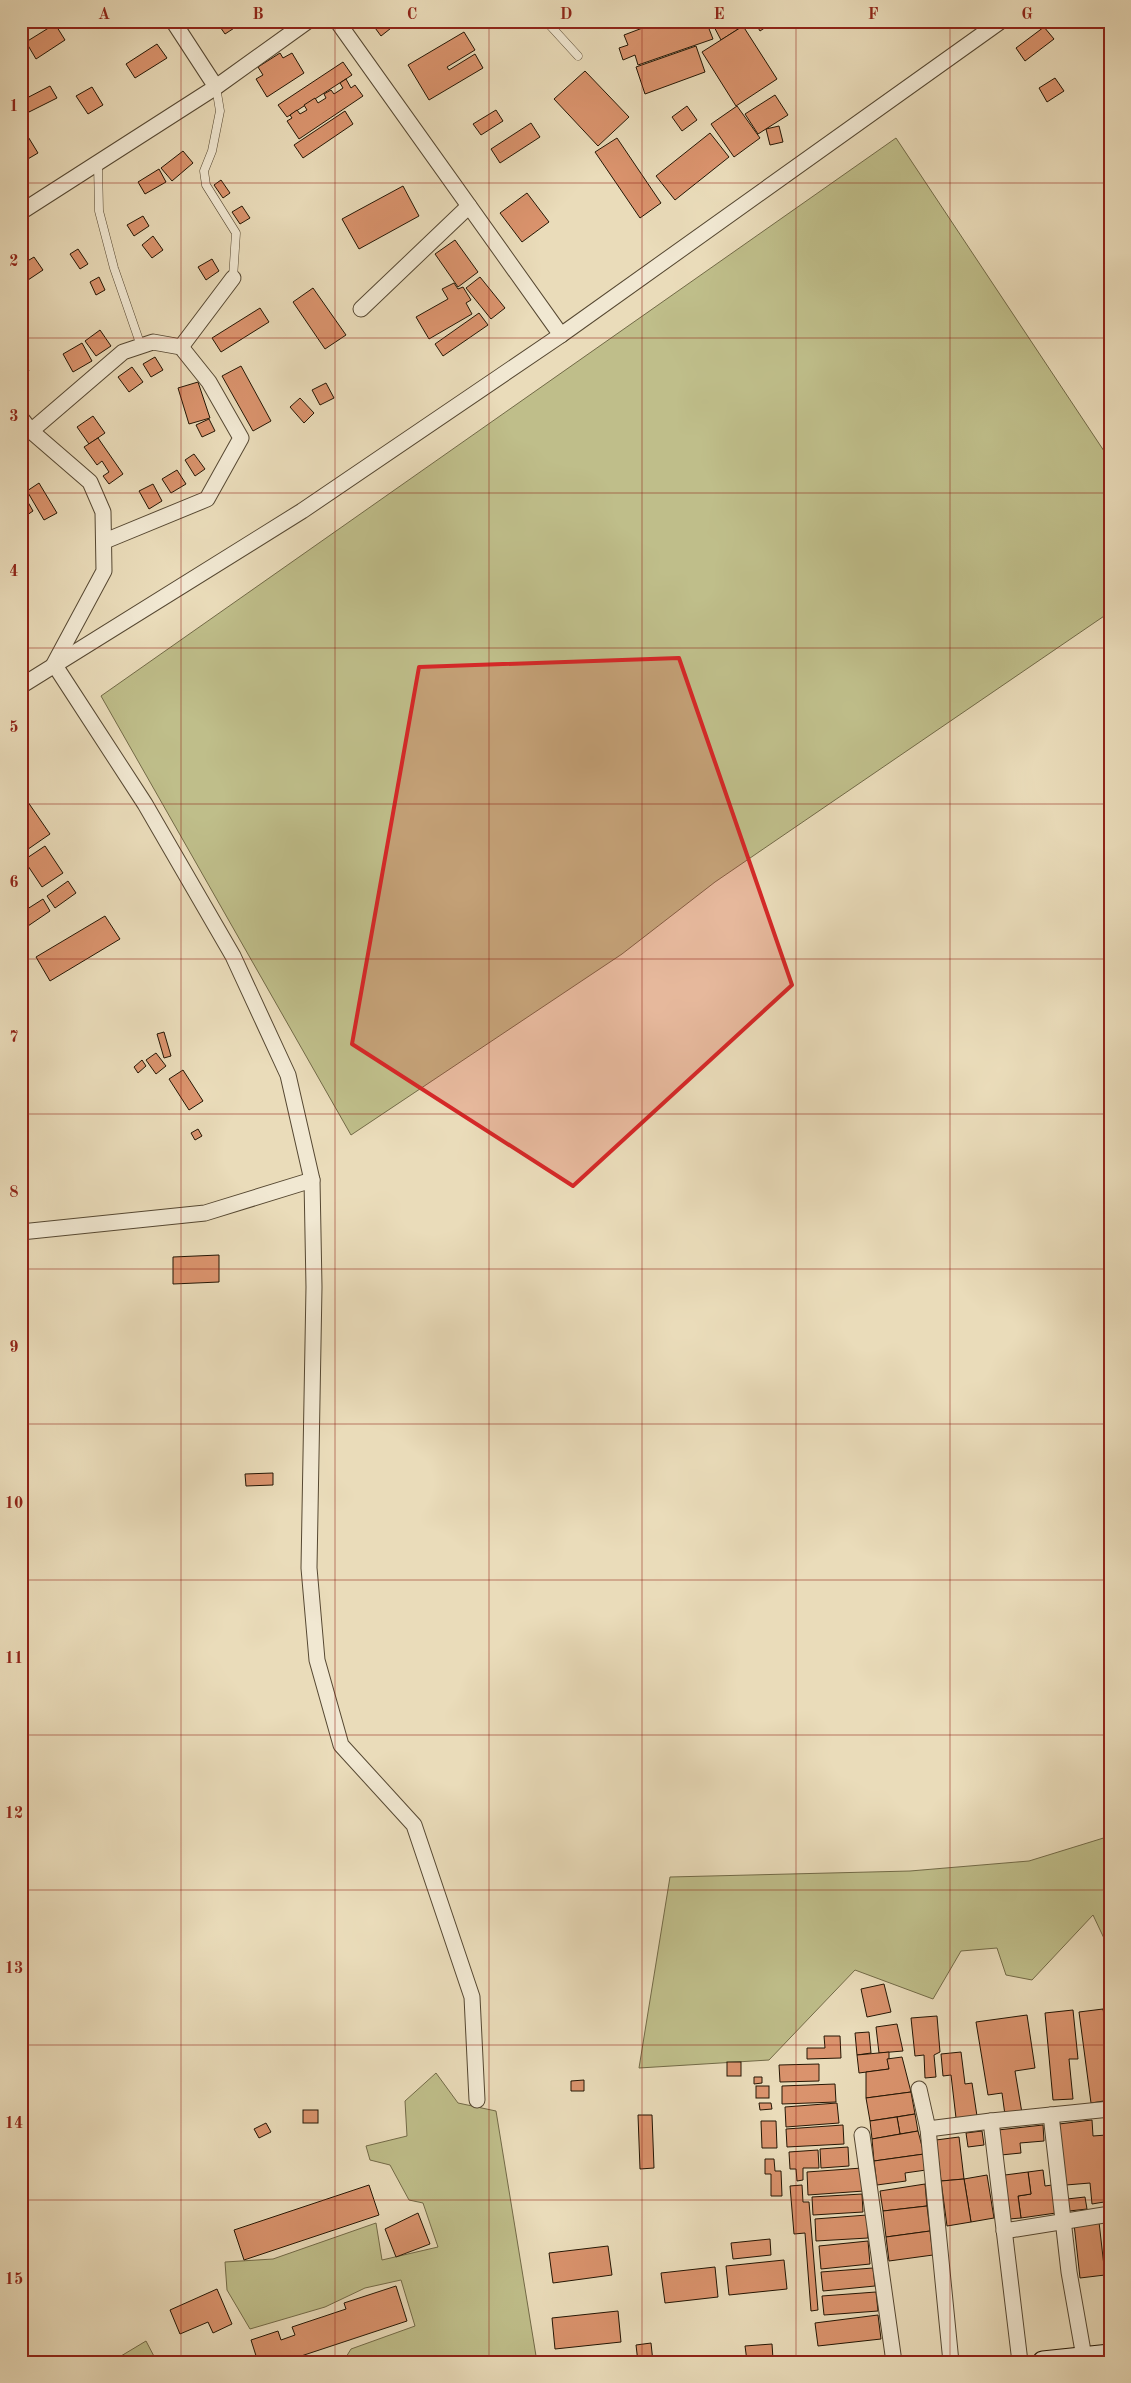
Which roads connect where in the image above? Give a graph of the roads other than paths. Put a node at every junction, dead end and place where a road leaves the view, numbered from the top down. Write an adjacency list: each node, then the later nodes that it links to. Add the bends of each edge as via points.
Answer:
1 (172, 21): 7 (street)
2 (308, 21): 7 (street)
3 (337, 21): 9 (street)
4 (546, 21): 6 (lane)
5 (1001, 21): 13 (street)
6 (578, 56)
7 (216, 87): 8 (street); 11 (lane, via 220,111 212,151 204,171 206,185 236,233)
8 (98, 164): 10 (street); 14 (lane, via 99,211 114,268)
9 (470, 206): 12 (street); 13 (street)
10 (21, 212)
11 (233, 278): 15 (street)
12 (361, 309)
13 (561, 335): 19 (street, via 302,511)
14 (141, 346): 15 (street, via 153,342); 17 (street, via 123,352)
15 (182, 347): 18 (street, via 209,382 240,438 206,499)
16 (21, 418): 17 (street)
17 (31, 431): 18 (street, via 90,482 103,512)
18 (104, 541): 19 (street, via 104,571)
19 (54, 664): 20 (street); 21 (street, via 145,804 233,956 288,1074)
20 (21, 686)
21 (312, 1180): 22 (street, via 205,1213); 24 (street, via 314,1287 309,1568 317,1660 341,1744 414,1825 472,1996)
22 (21, 1232)
23 (919, 2089): 28 (street)
24 (476, 2100)
25 (1110, 2109): 26 (street)
26 (1051, 2115): 27 (street); 31 (street)
27 (991, 2120): 28 (street); 32 (street)
28 (928, 2129): 36 (street)
29 (862, 2135): 35 (street)
30 (1110, 2214): 31 (street)
31 (1065, 2221): 32 (street); 34 (street, via 1069,2272)
32 (1004, 2231): 37 (street)
33 (1110, 2355): 34 (street)
34 (1084, 2357): 38 (street)
35 (894, 2362)
36 (951, 2362)
37 (1020, 2362)
38 (1043, 2362)

